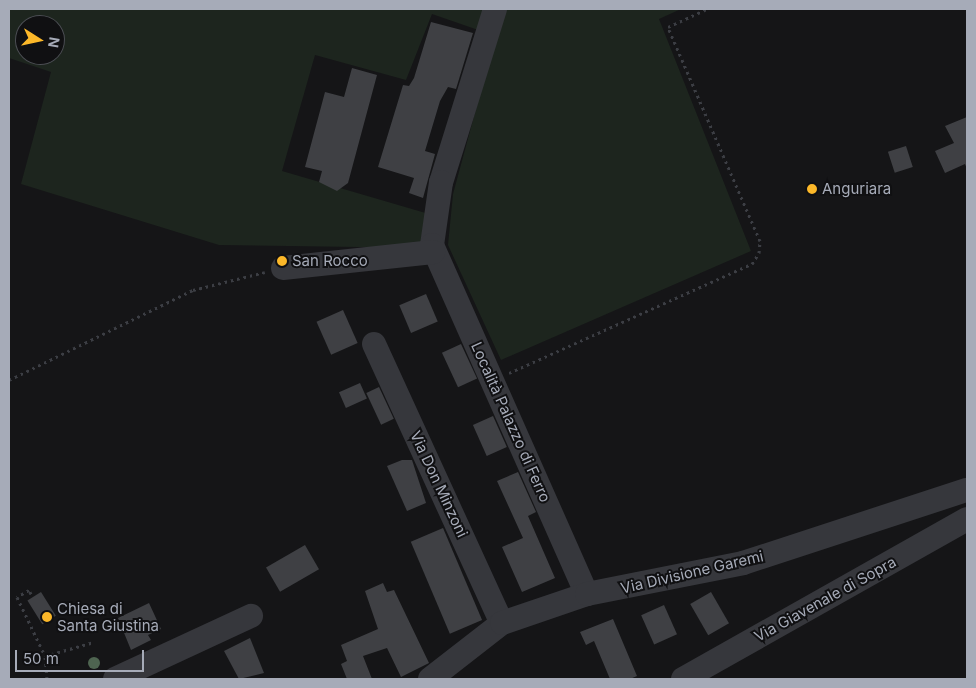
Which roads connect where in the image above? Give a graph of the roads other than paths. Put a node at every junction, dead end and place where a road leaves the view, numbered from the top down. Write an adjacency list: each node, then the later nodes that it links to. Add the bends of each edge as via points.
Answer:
1 (495, 9): 2 (street, Località Palazzo di Ferro, via 433,213)
2 (433, 252): 3 (street); 7 (street, Località Palazzo di Ferro)
3 (283, 268)
4 (374, 344): 9 (street, Via Don Minzoni)
5 (967, 490): 7 (street, Via Divisione Garemi, via 743,563)
6 (967, 519): 12 (street, Via Giavenale di Sopra)
7 (587, 594): 9 (street, Via Divisione Garemi)
8 (252, 616): 10 (street)
9 (502, 624): 11 (street, Via Divisione Garemi)
10 (115, 679)
11 (430, 679)
12 (683, 679)

